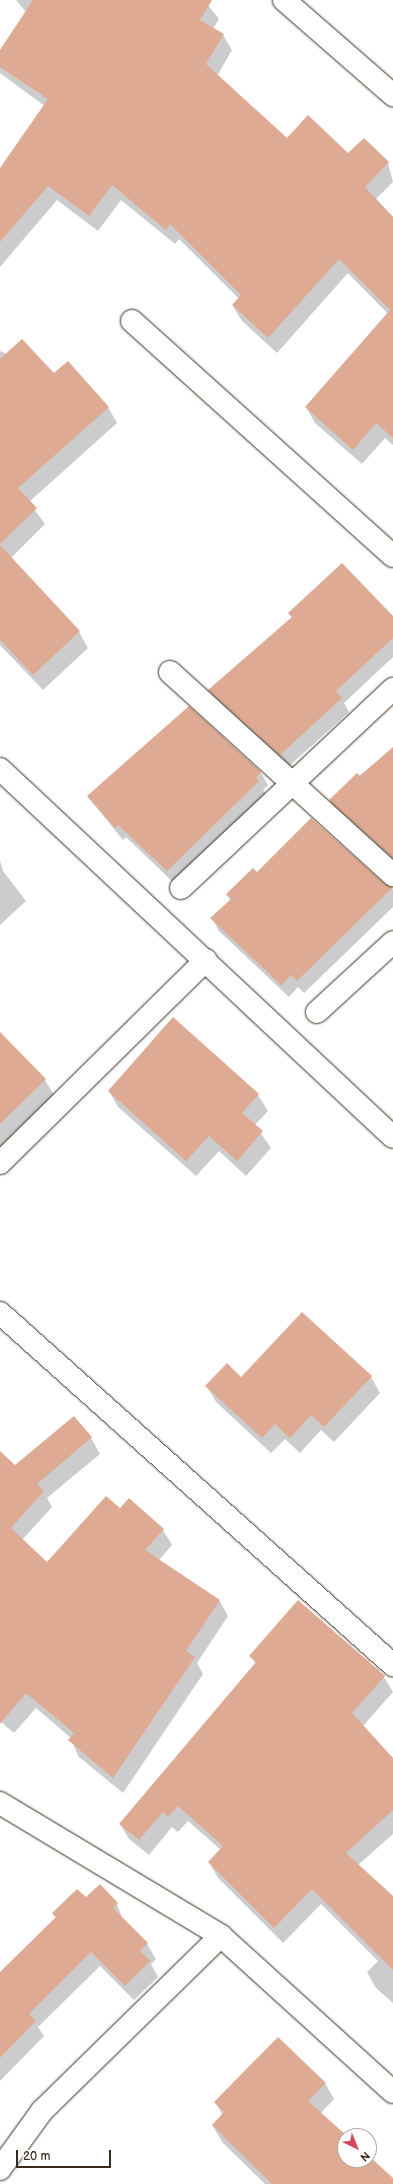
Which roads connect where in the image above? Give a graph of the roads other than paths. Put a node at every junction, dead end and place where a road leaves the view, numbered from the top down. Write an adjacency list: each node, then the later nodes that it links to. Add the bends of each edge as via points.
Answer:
1 (284, 0): 2 (street)
2 (393, 95)
3 (132, 321): 4 (street)
4 (393, 556)
5 (170, 672): 8 (street)
6 (393, 689): 8 (street)
7 (0, 769): 12 (street)
8 (293, 784): 9 (street); 10 (street)
9 (393, 875)
10 (181, 888)
11 (393, 942): 13 (street)
12 (206, 960): 14 (street); 15 (street)
13 (317, 1012)
14 (393, 1137)
15 (0, 1164)
16 (0, 1313): 17 (street)
17 (393, 1665)
18 (0, 1803): 19 (street)
19 (221, 1936): 20 (street); 21 (street, via 42,2111)
20 (393, 2092)
21 (0, 2169)

